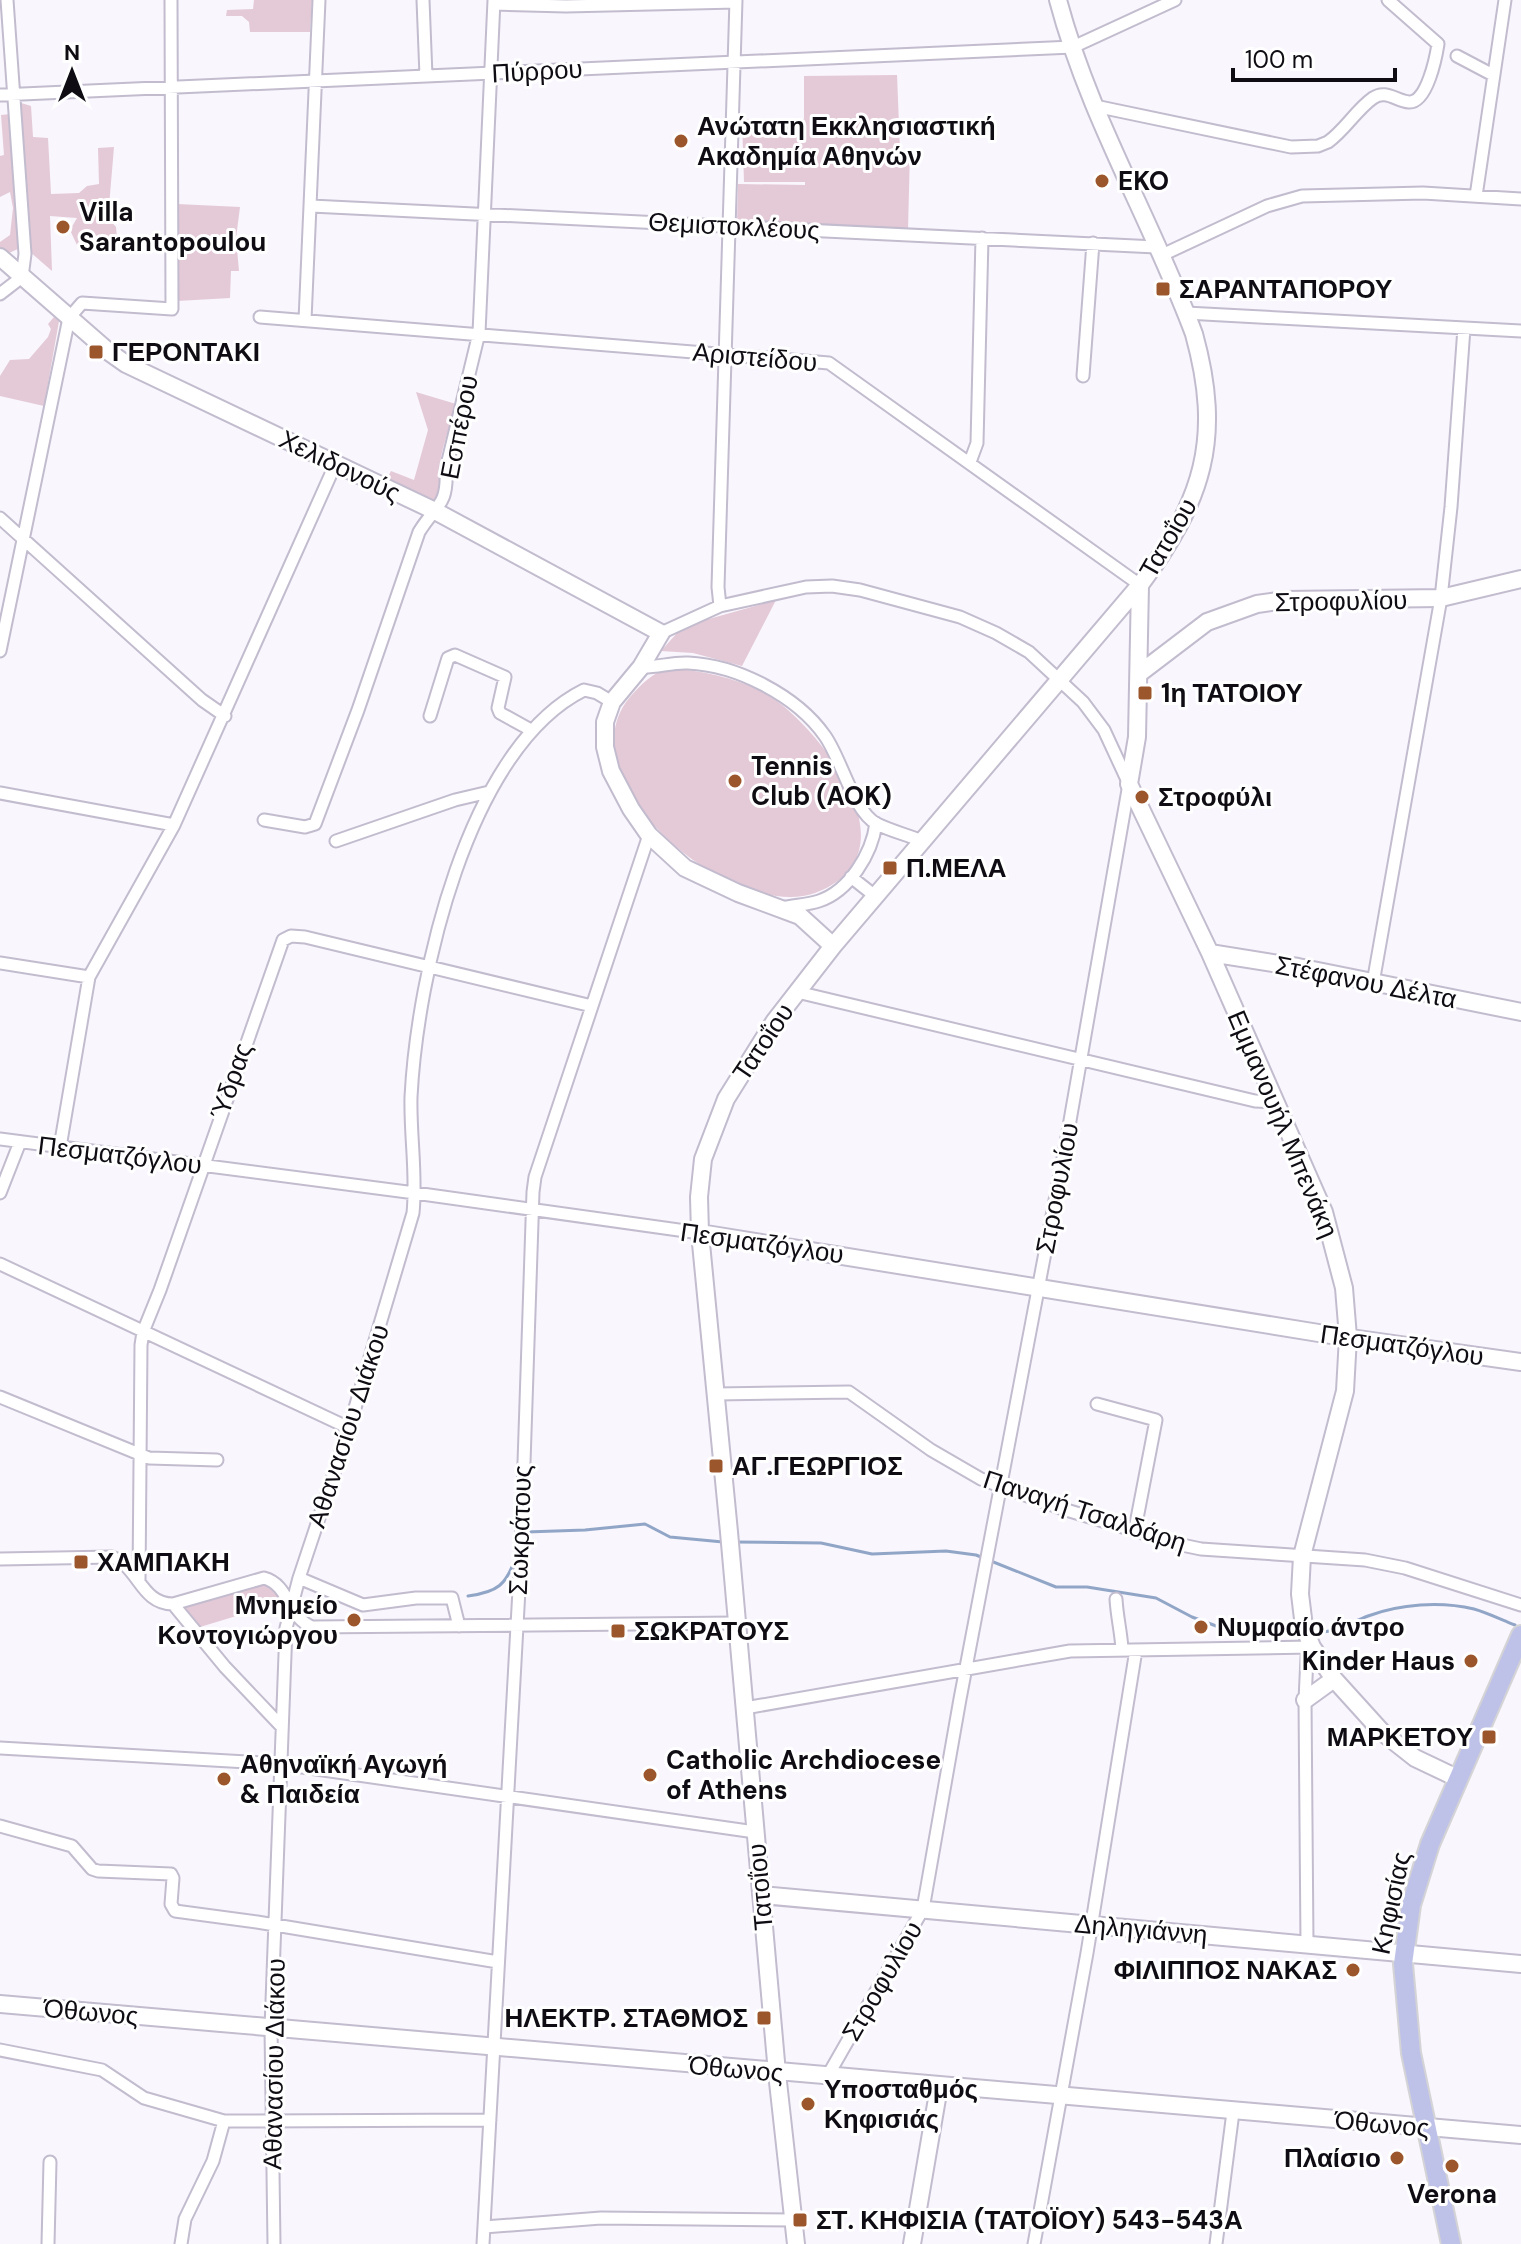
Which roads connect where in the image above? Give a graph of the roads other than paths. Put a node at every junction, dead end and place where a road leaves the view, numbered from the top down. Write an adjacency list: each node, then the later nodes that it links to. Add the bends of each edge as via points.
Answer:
1 (7, 0): 19 (street)
2 (171, 0): 18 (street)
3 (319, 0): 17 (street)
4 (423, 0): 16 (street)
5 (1058, 0): 11 (street, Τατοΐου)
6 (1175, 0): 11 (street)
7 (1388, 0): 21 (street, via 1438,44 1434,67 1418,98 1408,102 1375,96 1335,137 1318,146 1291,147)
8 (1505, 0): 15 (street)
9 (736, 1): 10 (street, via 566,6); 13 (street)
10 (494, 2): 14 (street, Εσπέρου)
11 (1073, 47): 13 (street, Πύρρου); 21 (street, Τατοΐου)
12 (1457, 56): 15 (street)
13 (734, 62): 14 (street, Πύρρου); 26 (street)
14 (492, 73): 16 (street, Πύρρου); 25 (street, Εσπέρου)
15 (1493, 75): 22 (street)
16 (426, 76): 17 (street, Πύρρου)
17 (316, 81): 18 (street, Πύρρου); 24 (street)
18 (170, 87): 19 (street, Πύρρου); 35 (street, via 172,309 82,303)
19 (15, 94): 20 (street, Πύρρου); 31 (street)
20 (0, 95)
21 (1095, 106): 29 (street, Τατοΐου)
22 (1476, 196): 23 (street); 29 (street, via 1302,196)
23 (1521, 199)
24 (311, 206): 25 (street, Θεμιστοκλέους); 36 (street)
25 (486, 214): 26 (street, Θεμιστοκλέους); 39 (street, Εσπέρου)
26 (730, 226): 27 (street, Θεμιστοκλέους); 40 (street)
27 (982, 238): 28 (street, Θεμιστοκλέους); 42 (street, via 977,443)
28 (1093, 243): 29 (street, Θεμιστοκλέους); 41 (street)
29 (1158, 251): 33 (street, Τατοΐου)
30 (0, 257): 31 (street, Χελιδονούς)
31 (22, 277): 32 (street); 35 (street, Χελιδονούς)
32 (0, 294)
33 (1186, 313): 37 (street); 48 (street, Τατοΐου, via 1204,392 1203,470 1184,518)
34 (260, 317): 36 (street, Αριστείδου)
35 (69, 318): 43 (street, Χελιδονούς, via 126,364); 46 (street)
36 (305, 320): 39 (street, Αριστείδου)
37 (1464, 328): 38 (street); 49 (street)
38 (1521, 331)
39 (479, 333): 40 (street, Αριστείδου); 44 (street, Εσπέρου, via 446,469 447,486)
40 (727, 354): 42 (street, Αριστείδου, via 829,363); 50 (street)
41 (1083, 376)
42 (970, 462): 48 (street, Αριστείδου)
43 (335, 465): 44 (street, Χελιδονούς); 57 (street)
44 (435, 511): 51 (street, Χελιδονούς); 63 (street, Εσπέρου, via 419,532 315,824)
45 (0, 518): 46 (street)
46 (23, 541): 52 (street); 57 (street)
47 (1521, 579): 49 (street, Στροφυλίου)
48 (1140, 585): 54 (street); 55 (street, Τατοΐου)
49 (1441, 598): 54 (street, Στροφυλίου, via 1257,604 1207,622); 77 (street)
50 (720, 606): 51 (street, Εμμανουήλ Μπενάκη); 55 (street, Εμμανουήλ Μπενάκη, via 806,587 860,590 979,624 1029,652)
51 (661, 633): 53 (street)
52 (0, 651)
53 (641, 667): 56 (street); 64 (street, via 713,667 790,702 825,736 860,810)
54 (1140, 673): 60 (street, Στροφυλίου)
55 (1060, 680): 60 (street, Εμμανουήλ Μπενάκη, via 1096,717); 68 (street, Τατοΐου)
56 (612, 702): 59 (street, Αθανασίου Διάκου, via 584,690); 66 (street, via 604,734 611,771)
57 (225, 716): 65 (street)
58 (430, 716): 59 (street, via 448,658 455,655 505,677 500,713)
59 (531, 730): 61 (street, Αθανασίου Διάκου)
60 (1129, 784): 73 (street, Εμμανουήλ Μπενάκη); 81 (street, Στροφυλίου)
61 (489, 792): 67 (street); 75 (street, Αθανασίου Διάκου, via 443,912)
62 (0, 793): 65 (street)
63 (264, 820)
64 (876, 823): 68 (street); 69 (street, via 869,852)
65 (174, 825): 76 (street)
66 (649, 835): 71 (street, via 685,868); 79 (street, Σωκράτους)
67 (336, 841)
68 (922, 841): 70 (street, Τατοΐου)
69 (851, 877): 70 (street); 71 (street, via 820,901)
70 (875, 896): 72 (street, Τατοΐου)
71 (781, 908): 72 (street, via 800,916)
72 (833, 946): 78 (street, Τατοΐου)
73 (1210, 953): 77 (street, Στέφανου Δέλτα); 82 (street, Εμμανουήλ Μπενάκη)
74 (0, 963): 76 (street)
75 (429, 966): 79 (street, Ύδρας); 86 (street, Ύδρας, via 305,937 283,940); 88 (street, Αθανασίου Διάκου, via 412,1095)
76 (89, 977): 85 (street)
77 (1373, 983): 80 (street, Στέφανου Δέλτα)
78 (797, 992): 81 (street); 90 (street, Τατοΐου, via 741,1071 717,1117 701,1171)
79 (592, 1006): 89 (street, Σωκράτους, via 535,1177)
80 (1520, 1009)
81 (1081, 1059): 82 (street); 92 (street, Στροφυλίου)
82 (1276, 1102): 94 (street, Εμμανουήλ Μπενάκη, via 1333,1238)
83 (0, 1139): 84 (street, Πεσματζόγλου)
84 (20, 1142): 85 (street, Πεσματζόγλου); 87 (street)
85 (60, 1147): 86 (street, Πεσματζόγλου)
86 (202, 1165): 88 (street, Πεσματζόγλου); 93 (street, Ύδρας)
87 (0, 1193)
88 (415, 1193): 89 (street, Πεσματζόγλου); 99 (street, Αθανασίου Διάκου, via 406,1241)
89 (532, 1210): 90 (street, Πεσματζόγλου); 113 (street, Σωκράτους)
90 (700, 1233): 92 (street, Πεσματζόγλου); 96 (street, Τατοΐου)
91 (0, 1264): 93 (street)
92 (1038, 1287): 94 (street, Πεσματζόγλου); 102 (street, Στροφυλίου)
93 (143, 1332): 99 (street); 100 (street, Ύδρας)
94 (1348, 1337): 95 (street, Πεσματζόγλου); 104 (street, Εμμανουήλ Μπενάκη, via 1344,1398)
95 (1521, 1362)
96 (716, 1394): 102 (street, Παναγή Τσαλδάρη, via 849,1392 931,1450); 112 (street, Τατοΐου)
97 (0, 1397): 100 (street)
98 (1097, 1404): 103 (street, via 1156,1420)
99 (349, 1428): 106 (street, Αθανασίου Διάκου)
100 (140, 1456): 101 (street); 107 (street, Ύδρας)
101 (217, 1460)
102 (1002, 1488): 103 (street, Παναγή Τσαλδάρη); 119 (street, Στροφυλίου)
103 (1135, 1529): 104 (street, Παναγή Τσαλδάρη, via 1201,1549)
104 (1302, 1556): 110 (street, Παναγή Τσαλδάρη, via 1385,1564); 116 (street, Εμμανουήλ Μπενάκη, via 1300,1594)
105 (0, 1559): 107 (street, via 112,1557 128,1566)
106 (299, 1578): 111 (street, Αθανασίου Διάκου); 114 (street, via 363,1605 452,1598)
107 (139, 1582): 109 (street, via 157,1602)
108 (1116, 1599): 117 (street)
109 (173, 1604): 111 (street, via 264,1578 280,1585); 123 (street)
110 (1521, 1605)
111 (291, 1607): 114 (street, via 312,1627); 123 (street, Αθανασίου Διάκου)
112 (737, 1623): 113 (street); 122 (street, Τατοΐου)
113 (515, 1625): 114 (street); 127 (street, Σωκράτους)
114 (459, 1626)
115 (1521, 1635): 126 (main road, Κηφισίας)
116 (1312, 1647): 118 (street); 120 (street, Εμμανουήλ Μπενάκη); 121 (street)
117 (1122, 1649): 118 (street); 119 (street, via 1070,1651)
118 (1136, 1650): 133 (street)
119 (966, 1668): 122 (street); 131 (street, Στροφυλίου)
120 (1334, 1679): 121 (street); 126 (street, Εμμανουήλ Μπενάκη, via 1400,1747)
121 (1305, 1700): 134 (street)
122 (745, 1708): 129 (street, Τατοΐου)
123 (282, 1727): 125 (street, Αθανασίου Διάκου)
124 (0, 1748): 125 (street)
125 (281, 1764): 127 (street); 132 (street, Αθανασίου Διάκου)
126 (1457, 1778): 135 (main road, Κηφισίας, via 1420,1873)
127 (506, 1796): 129 (street); 136 (street, Σωκράτους)
128 (0, 1826): 132 (street, via 72,1846 98,1871 171,1874 175,1911)
129 (755, 1832): 130 (street, Τατοΐου)
130 (761, 1895): 131 (street, Δηληγιάννη); 142 (street, Τατοΐου)
131 (923, 1909): 133 (street, Δηληγιάννη); 143 (street, Στροφυλίου)
132 (276, 1925): 136 (street); 139 (street, Αθανασίου Διάκου)
133 (1092, 1925): 134 (street, Δηληγιάννη); 145 (street)
134 (1307, 1944): 135 (street, Δηληγιάννη)
135 (1403, 1953): 137 (street, Δηληγιάννη); 150 (main road, Κηφισίας, via 1407,2029)
136 (498, 1962): 140 (street, Σωκράτους)
137 (1521, 1964)
138 (0, 2004): 139 (street, Όθωνος)
139 (271, 2028): 140 (street, Όθωνος); 149 (street, Αθανασίου Διάκου)
140 (493, 2048): 142 (street, Όθωνος); 147 (street, Σωκράτους)
141 (0, 2050): 148 (street, via 93,2067 144,2098)
142 (777, 2073): 143 (street, Όθωνος); 153 (street, Τατοΐου)
143 (827, 2077): 144 (street, Όθωνος)
144 (939, 2087): 145 (street, Όθωνος); 160 (street)
145 (1060, 2097): 146 (street, Όθωνος); 161 (street)
146 (1233, 2112): 150 (street, Όθωνος); 162 (street)
147 (490, 2120): 149 (street); 154 (street, Σωκράτους)
148 (224, 2121): 149 (street); 156 (street, via 213,2161 185,2219)
149 (272, 2121): 157 (street, Αθανασίου Διάκου)
150 (1426, 2128): 151 (street, Όθωνος); 163 (main road, Κηφισίας)
151 (1521, 2135)
152 (50, 2162): 155 (street)
153 (794, 2220): 154 (street, via 601,2218); 159 (street, Τατοΐου)
154 (484, 2227): 158 (street, Σωκράτους)
155 (48, 2244)
156 (181, 2244)
157 (274, 2244)
158 (483, 2244)
159 (796, 2244)
160 (912, 2244)
161 (1034, 2244)
162 (1216, 2244)
163 (1451, 2244)

